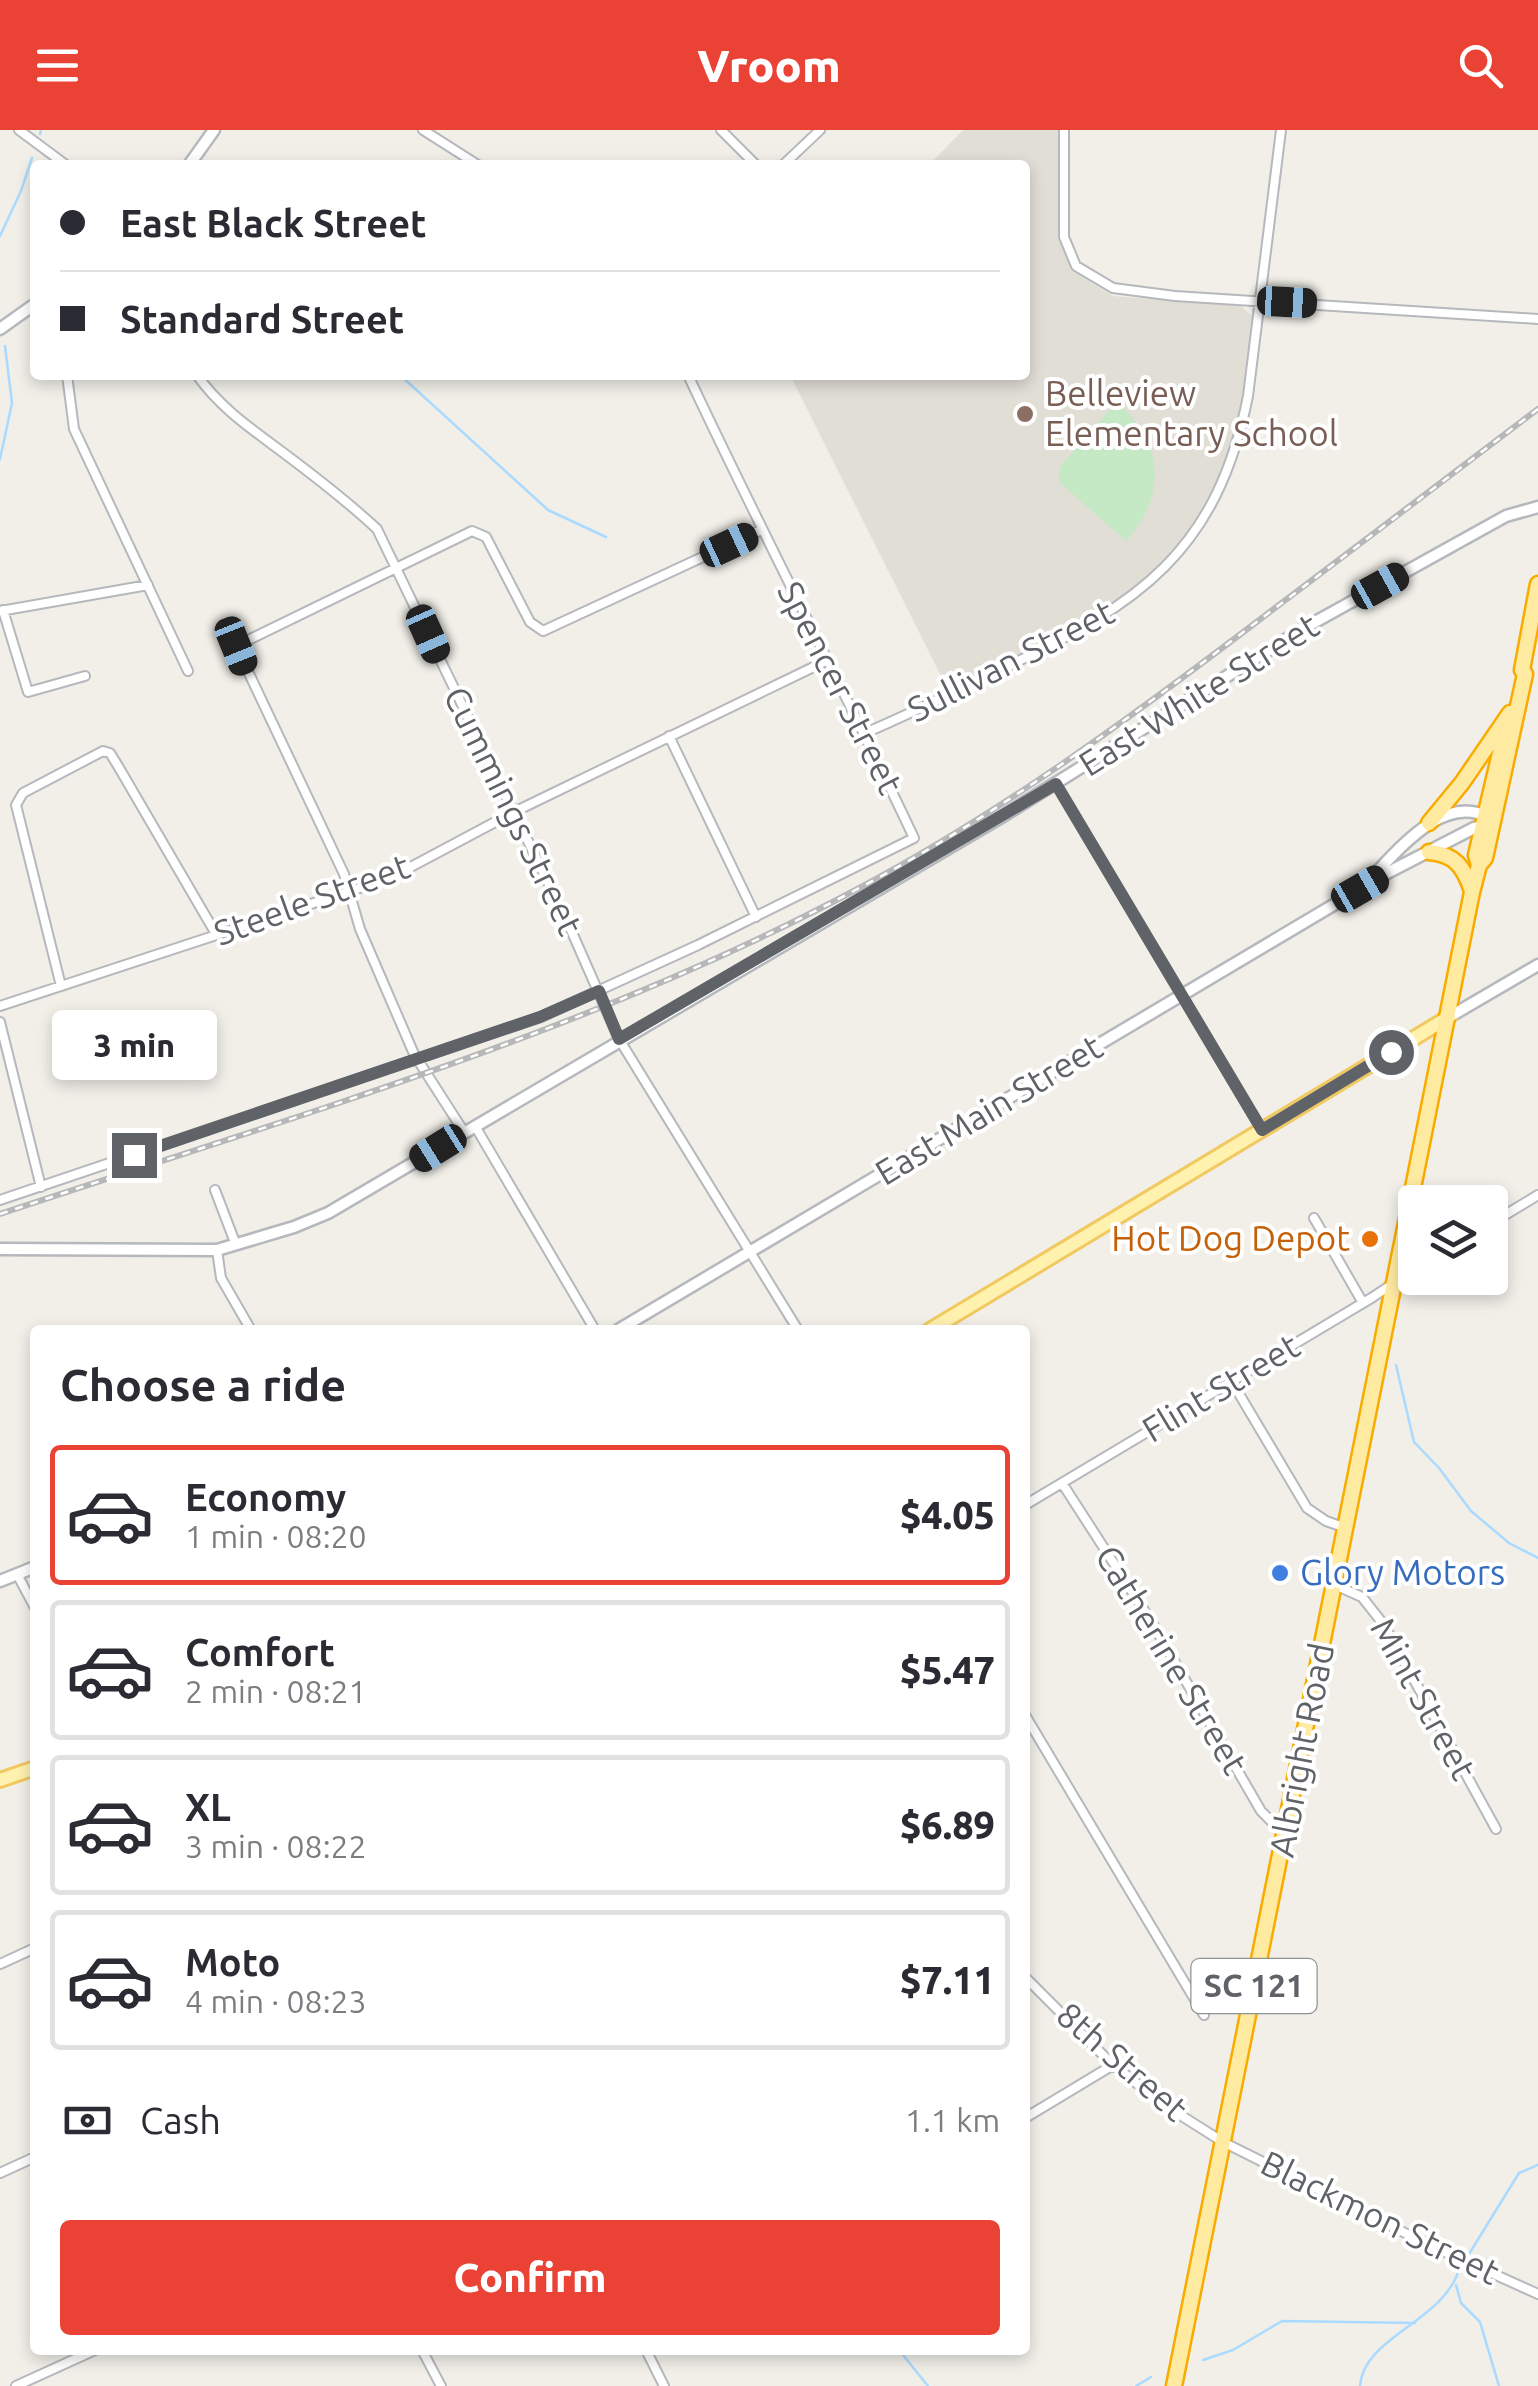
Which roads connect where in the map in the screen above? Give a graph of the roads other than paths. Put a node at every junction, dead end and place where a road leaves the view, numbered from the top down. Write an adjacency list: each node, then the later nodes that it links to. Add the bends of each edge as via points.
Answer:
1 (19, 130): 8 (street)
2 (214, 130): 9 (street)
3 (423, 130): 10 (street)
4 (722, 130): 11 (street)
5 (820, 130): 12 (street)
6 (1064, 130): 13 (street, via 1064,237 1076,266 1113,288)
7 (1282, 130): 13 (street, Sullivan Street)
8 (59, 160)
9 (193, 160)
10 (470, 160)
11 (751, 160)
12 (787, 160)
13 (1260, 301): 15 (street); 31 (street, Sullivan Street, via 1248,396 1229,468 1170,562 1089,627)
14 (30, 308): 16 (street)
15 (1538, 319)
16 (0, 330)
17 (68, 380): 24 (street, via 74,429)
18 (201, 380): 22 (street, Cummings Street, via 235,416 377,528)
19 (690, 380): 21 (street, Spencer Street)
20 (1538, 507): 34 (street, East White Street, via 1506,516 1306,628)
21 (761, 530): 22 (street, via 543,631 530,622 478,531); 26 (street, Spencer Street)
22 (395, 570): 35 (street, Cummings Street); 41 (street, via 236,646)
23 (1538, 584): 28 (highway)
24 (148, 585): 25 (street); 27 (street)
25 (2, 611): 29 (street, via 28,692)
26 (828, 660): 31 (street, Spencer Street); 32 (street, Steele Street)
27 (188, 670)
28 (1522, 670): 30 (highway); 33 (highway)
29 (85, 676)
30 (1510, 714): 33 (highway); 37 (highway)
31 (865, 733): 42 (street, Spencer Street, via 914,838)
32 (669, 736): 35 (street, Steele Street); 42 (street)
33 (1503, 762): 36 (highway)
34 (1056, 784): 47 (street); 51 (street, East White Street)
35 (514, 812): 41 (street, Steele Street); 46 (street, Cummings Street)
36 (1487, 821): 37 (street, via 1456,810); 38 (street, East Main Street); 40 (highway, Albright Road, via 1486,858)
37 (1429, 823): 39 (street, East Main Street)
38 (1428, 852): 39 (street, East Main Street); 40 (highway, via 1457,860)
39 (1360, 889): 47 (street, East Main Street)
40 (1472, 892): 49 (highway, Albright Road)
41 (350, 893): 43 (street, Steele Street); 52 (street)
42 (756, 916): 46 (street)
43 (216, 934): 45 (street, Steele Street); 45 (street, via 104,751 23,793 16,805)
44 (1538, 965): 49 (street)
45 (61, 986): 48 (street, Steele Street)
46 (599, 991): 51 (street, Cummings Street); 52 (street)
47 (1182, 995): 54 (street); 64 (street, East Main Street)
48 (0, 1006)
49 (1449, 1017): 54 (main road); 65 (highway, Albright Road / SC 121)
50 (0, 1022): 55 (street)
51 (619, 1039): 53 (street, East White Street); 64 (street, Cummings Street)
52 (418, 1060): 53 (street); 55 (street)
53 (470, 1129): 61 (street, East White Street, via 328,1213); 68 (street)
54 (1262, 1130): 71 (main road)
55 (40, 1187): 58 (street)
56 (215, 1190): 61 (street)
57 (1538, 1195): 59 (street)
58 (0, 1200)
59 (1508, 1213)
60 (1314, 1218): 66 (street)
61 (236, 1245): 63 (street, East White Street)
62 (0, 1250): 63 (street, East White Street)
63 (217, 1250): 67 (street, via 220,1278)
64 (752, 1251): 69 (street, East Main Street); 70 (street, Cummings Street)
65 (1396, 1282): 66 (street, Flint Street); 75 (highway, Albright Road / SC 121)
66 (1364, 1303): 72 (street, Flint Street)
67 (247, 1325)
68 (592, 1325)
69 (626, 1325)
70 (795, 1325)
71 (938, 1325)
72 (1232, 1382): 73 (street, Flint Street); 75 (street, via 1307,1508)
73 (1062, 1482): 74 (street, Flint Street); 84 (street, Catherine Street, via 1261,1811)
74 (1030, 1502)
75 (1346, 1528): 79 (highway, Albright Road / SC 121)
76 (30, 1569): 77 (street)
77 (18, 1574): 78 (street); 80 (street)
78 (0, 1581)
79 (1335, 1585): 84 (highway, Albright Road / SC 121); 85 (street, Mint Street, via 1362,1597 1384,1624)
80 (30, 1598)
81 (1030, 1722): 89 (street)
82 (30, 1770): 83 (main road)
83 (0, 1780)
84 (1286, 1830): 92 (highway, Albright Road / SC 121)
85 (1496, 1830)
86 (30, 1950): 87 (street)
87 (0, 1964)
88 (1030, 1982): 90 (street, 8th Street)
89 (1204, 2015)
90 (1113, 2064): 91 (street); 92 (street, 8th Street)
91 (1030, 2115)
92 (1223, 2142): 95 (street, Blackmon Street); 102 (highway, Albright Road / SC 121)
93 (30, 2158): 94 (street)
94 (0, 2173)
95 (1538, 2294)
96 (84, 2355): 99 (street)
97 (425, 2355): 100 (street)
98 (648, 2355): 101 (street)
99 (16, 2386)
100 (441, 2386)
101 (664, 2386)
102 (1174, 2386)

